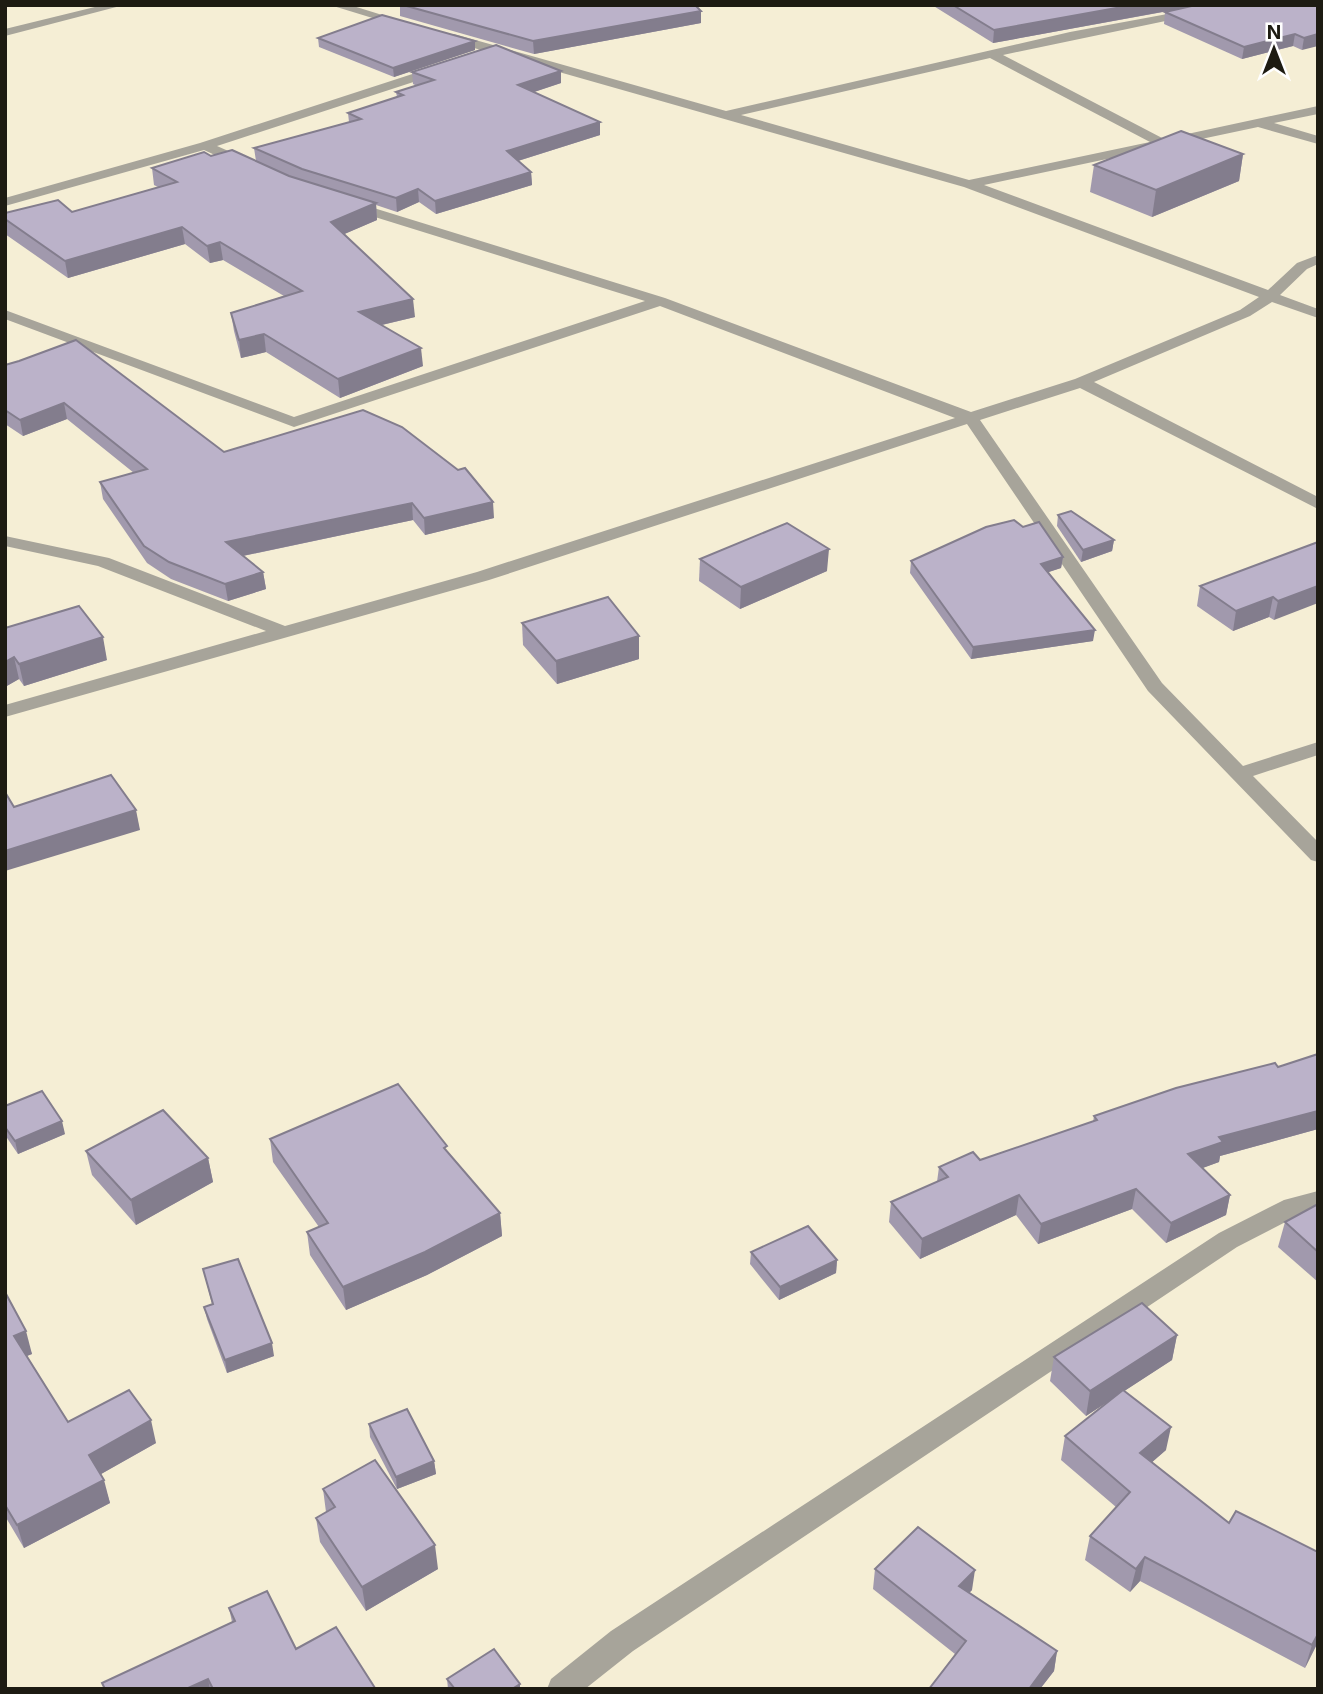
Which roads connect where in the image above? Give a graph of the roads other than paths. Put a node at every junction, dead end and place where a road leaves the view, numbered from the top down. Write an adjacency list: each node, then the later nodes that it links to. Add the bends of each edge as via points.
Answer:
1 (118, 5): 4 (street)
2 (336, 5): 5 (street)
3 (1236, 5): 6 (street)
4 (5, 33)
5 (497, 50): 8 (street); 12 (street)
6 (992, 54): 8 (street); 11 (street)
7 (1318, 110): 9 (street)
8 (730, 115): 14 (street)
9 (1258, 122): 10 (street); 11 (street)
10 (1318, 141)
11 (1163, 143): 14 (street)
12 (205, 146): 13 (street); 16 (street)
13 (263, 172)
14 (969, 184): 18 (street)
15 (336, 200): 19 (street)
16 (5, 202)
17 (1318, 259): 18 (street, via 1301,266)
18 (1269, 297): 21 (street); 22 (street, via 1245,313)
19 (660, 301): 20 (street, via 294,422); 23 (street)
20 (5, 314)
21 (1318, 314)
22 (1081, 382): 23 (street); 24 (street)
23 (971, 418): 26 (street, via 483,576); 29 (street, via 1155,687)
24 (1318, 504)
25 (5, 541): 26 (street, via 103,562)
26 (284, 632): 27 (street)
27 (5, 711)
28 (1318, 748): 29 (street)
29 (1239, 774): 30 (street)
30 (1318, 855)
31 (1318, 1200): 32 (street, via 1293,1207 1228,1240 622,1642)
32 (562, 1689)

